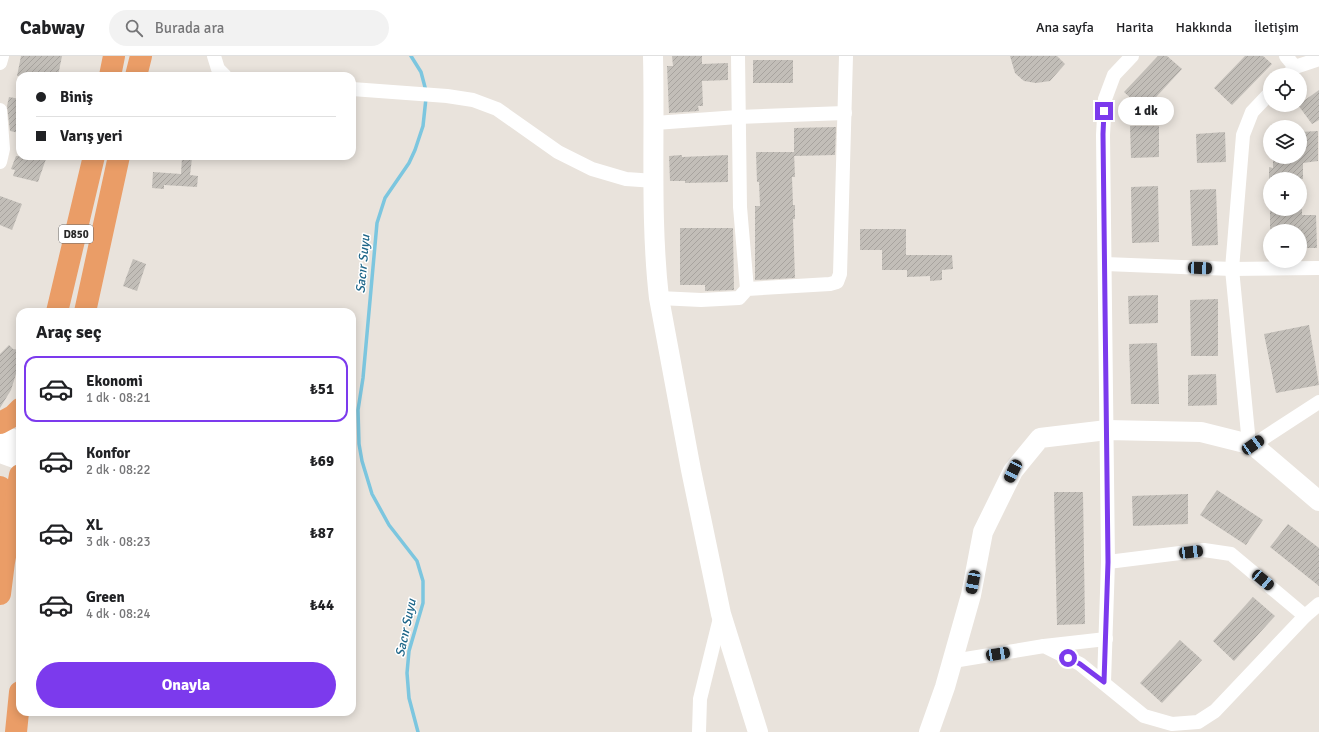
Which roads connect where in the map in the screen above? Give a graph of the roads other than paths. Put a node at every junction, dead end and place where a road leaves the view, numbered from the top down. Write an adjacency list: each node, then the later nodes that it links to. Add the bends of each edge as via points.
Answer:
1 (2, 56): 11 (street)
2 (114, 56): 14 (highway)
3 (141, 56): 15 (highway)
4 (214, 56): 16 (street)
5 (653, 56): 22 (street)
6 (738, 56): 21 (street)
7 (846, 56): 20 (street)
8 (1132, 56): 27 (street, via 1114,75 1105,99)
9 (1286, 56): 12 (street)
10 (1319, 59): 13 (street)
11 (0, 63)
12 (1290, 68)
13 (1298, 68)
14 (111, 72)
15 (137, 72)
16 (221, 72)
17 (356, 89): 26 (street, via 473,100 497,109 558,152 601,173 626,180)
18 (1263, 100): 29 (street, via 1252,112 1243,135)
19 (0, 110): 25 (street, via 3,149)
20 (845, 113): 21 (street); 30 (street, via 840,274 837,282)
21 (738, 117): 22 (street); 30 (street, via 740,207)
22 (655, 123): 26 (street)
23 (93, 160): 32 (highway, D850)
24 (118, 160): 33 (highway, D850)
25 (0, 162)
26 (655, 181): 31 (street, via 656,275)
27 (1105, 264): 29 (street); 37 (street)
28 (1319, 268): 29 (street)
29 (1232, 269): 40 (street)
30 (747, 289): 31 (street, via 739,298)
31 (659, 298): 50 (street)
32 (58, 308)
33 (86, 308)
34 (1319, 402): 40 (street)
35 (16, 414): 36 (highway)
36 (0, 423)
37 (1107, 430): 40 (street, via 1201,432); 47 (street); 54 (street, via 1040,438 1013,471 983,532 971,594)
38 (0, 435): 39 (street)
39 (16, 441)
40 (1251, 444): 45 (street)
41 (0, 453): 42 (street)
42 (16, 459)
43 (0, 487): 46 (highway)
44 (16, 490): 46 (highway)
45 (1319, 501)
46 (5, 530): 48 (highway)
47 (1108, 562): 51 (street, via 1204,550 1231,554); 52 (street)
48 (0, 594)
49 (1319, 604): 51 (street)
50 (721, 614): 58 (street, via 700,699); 59 (street)
51 (1305, 616): 55 (street, via 1215,711 1198,722 1172,724 1144,716)
52 (1106, 639): 53 (street); 55 (street)
53 (1044, 646): 54 (street); 55 (street, via 1080,664)
54 (953, 661): 60 (street)
55 (1104, 682)
56 (18, 716): 57 (highway)
57 (16, 732)
58 (699, 732)
59 (758, 732)
60 (929, 732)

